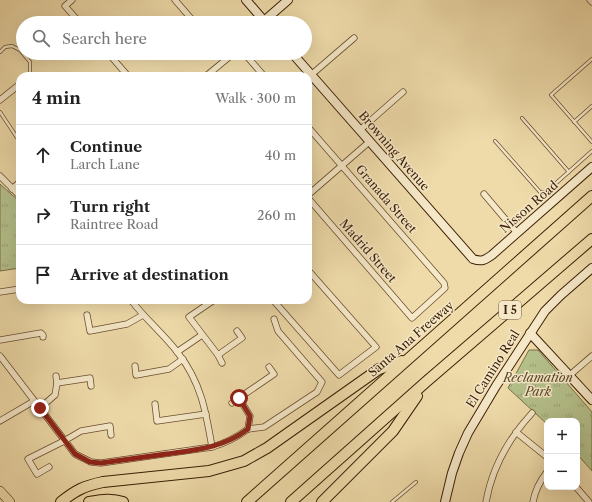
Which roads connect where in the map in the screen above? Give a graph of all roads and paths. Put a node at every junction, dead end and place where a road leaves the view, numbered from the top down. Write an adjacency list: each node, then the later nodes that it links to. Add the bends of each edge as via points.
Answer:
1 (72, 0): 5 (street, via 65,6)
2 (175, 0): 6 (street)
3 (246, 0): 7 (street)
4 (288, 0): 8 (street)
5 (74, 16)
6 (189, 16)
7 (260, 16)
8 (271, 16)
9 (354, 38): 23 (street)
10 (16, 48): 11 (lane, via 5,47)
11 (0, 52)
12 (592, 59): 31 (lane, via 551,95)
13 (28, 60): 18 (lane)
14 (114, 60): 19 (street)
15 (225, 60): 20 (street)
16 (250, 60): 21 (street)
17 (298, 60): 22 (street, Browning Avenue)
18 (30, 72)
19 (125, 72)
20 (211, 72)
21 (261, 72)
22 (308, 72)
23 (312, 74)
24 (312, 76): 32 (street, Browning Avenue)
25 (16, 87): 27 (street)
26 (403, 92): 32 (street)
27 (0, 100)
28 (592, 106): 31 (lane)
29 (0, 112): 34 (lane)
30 (522, 118): 41 (lane)
31 (574, 122): 37 (lane)
32 (360, 130): 36 (street, Browning Avenue)
33 (312, 132): 39 (street, Granada Street)
34 (16, 136)
35 (495, 141): 41 (lane, via 540,192 545,193)
36 (370, 142): 39 (street); 52 (street, Browning Avenue, via 468,254)
37 (592, 142)
38 (592, 152): 41 (lane)
39 (342, 166): 47 (street); 62 (street, Granada Street, via 444,283 445,288)
40 (592, 167): 50 (street, Nisson Road)
41 (569, 172)
42 (0, 176): 44 (street)
43 (16, 186): 44 (street)
44 (12, 189): 45 (street)
45 (16, 192)
46 (484, 194): 50 (street)
47 (312, 196)
48 (592, 196): 74 (highway, Santa Ana Freeway / I 5)
49 (312, 202): 62 (street, Madrid Street)
50 (517, 233): 52 (street, Nisson Road, via 492,255)
51 (592, 238): 80 (highway, I 5)
52 (479, 261)
53 (592, 268): 65 (street, El Camino Real, via 552,303)
54 (312, 275): 59 (street, via 376,347 339,375)
55 (16, 290): 56 (street)
56 (0, 292)
57 (135, 304): 61 (street)
58 (206, 304): 66 (street, via 189,317)
59 (277, 304)
60 (87, 315): 61 (street, via 90,331 127,324)
61 (142, 315): 69 (street)
62 (412, 318)
63 (274, 319): 92 (street, via 278,331 322,382 317,392 264,427)
64 (237, 331): 70 (street, via 242,338)
65 (530, 333): 78 (street); 111 (street, El Camino Real, via 468,433 452,473)
66 (202, 335): 69 (street); 70 (street)
67 (43, 337): 68 (street, via 40,333)
68 (0, 340)
69 (177, 352): 73 (street)
70 (218, 355): 75 (street)
71 (0, 356): 85 (street)
72 (592, 356): 78 (street)
73 (183, 359): 76 (street, via 169,369 136,375); 90 (street, via 199,389)
74 (408, 359): 104 (highway, via 379,369 267,448 244,461 209,471 87,485); 107 (highway, Santa Ana Freeway / I 5)
75 (222, 363)
76 (135, 366)
77 (269, 367): 83 (street, via 274,374)
78 (570, 375): 84 (street)
79 (56, 376): 81 (street)
80 (427, 381): 108 (highway, I 5); 109 (highway, via 393,431)
81 (57, 383): 82 (street, via 90,378); 88 (street, via 55,395)
82 (91, 386)
83 (239, 398): 86 (street); 92 (street, via 250,416)
84 (592, 400)
85 (34, 401): 88 (street); 91 (street)
86 (232, 403)
87 (155, 404): 90 (street, via 157,421)
88 (40, 408): 95 (street)
89 (532, 413): 93 (street)
90 (206, 414): 96 (street)
91 (0, 421)
92 (248, 429): 96 (street, via 238,437)
93 (516, 432): 97 (street); 112 (street, via 499,462)
94 (111, 435): 95 (street, via 110,426 81,430)
95 (64, 441): 96 (street, via 75,454 90,462 101,463); 98 (street, via 28,459 37,474)
96 (212, 447)
97 (544, 455)
98 (50, 467)
99 (544, 476): 113 (street)
100 (416, 482): 110 (lane)
101 (579, 490): 114 (street)
102 (0, 491): 103 (main road)
103 (10, 502)
104 (61, 502)
105 (89, 502): 106 (highway, via 103,499)
106 (123, 502)
107 (247, 502)
108 (291, 502)
109 (322, 502)
110 (392, 502)
111 (445, 502)
112 (486, 502)
113 (533, 502)
114 (589, 502)

